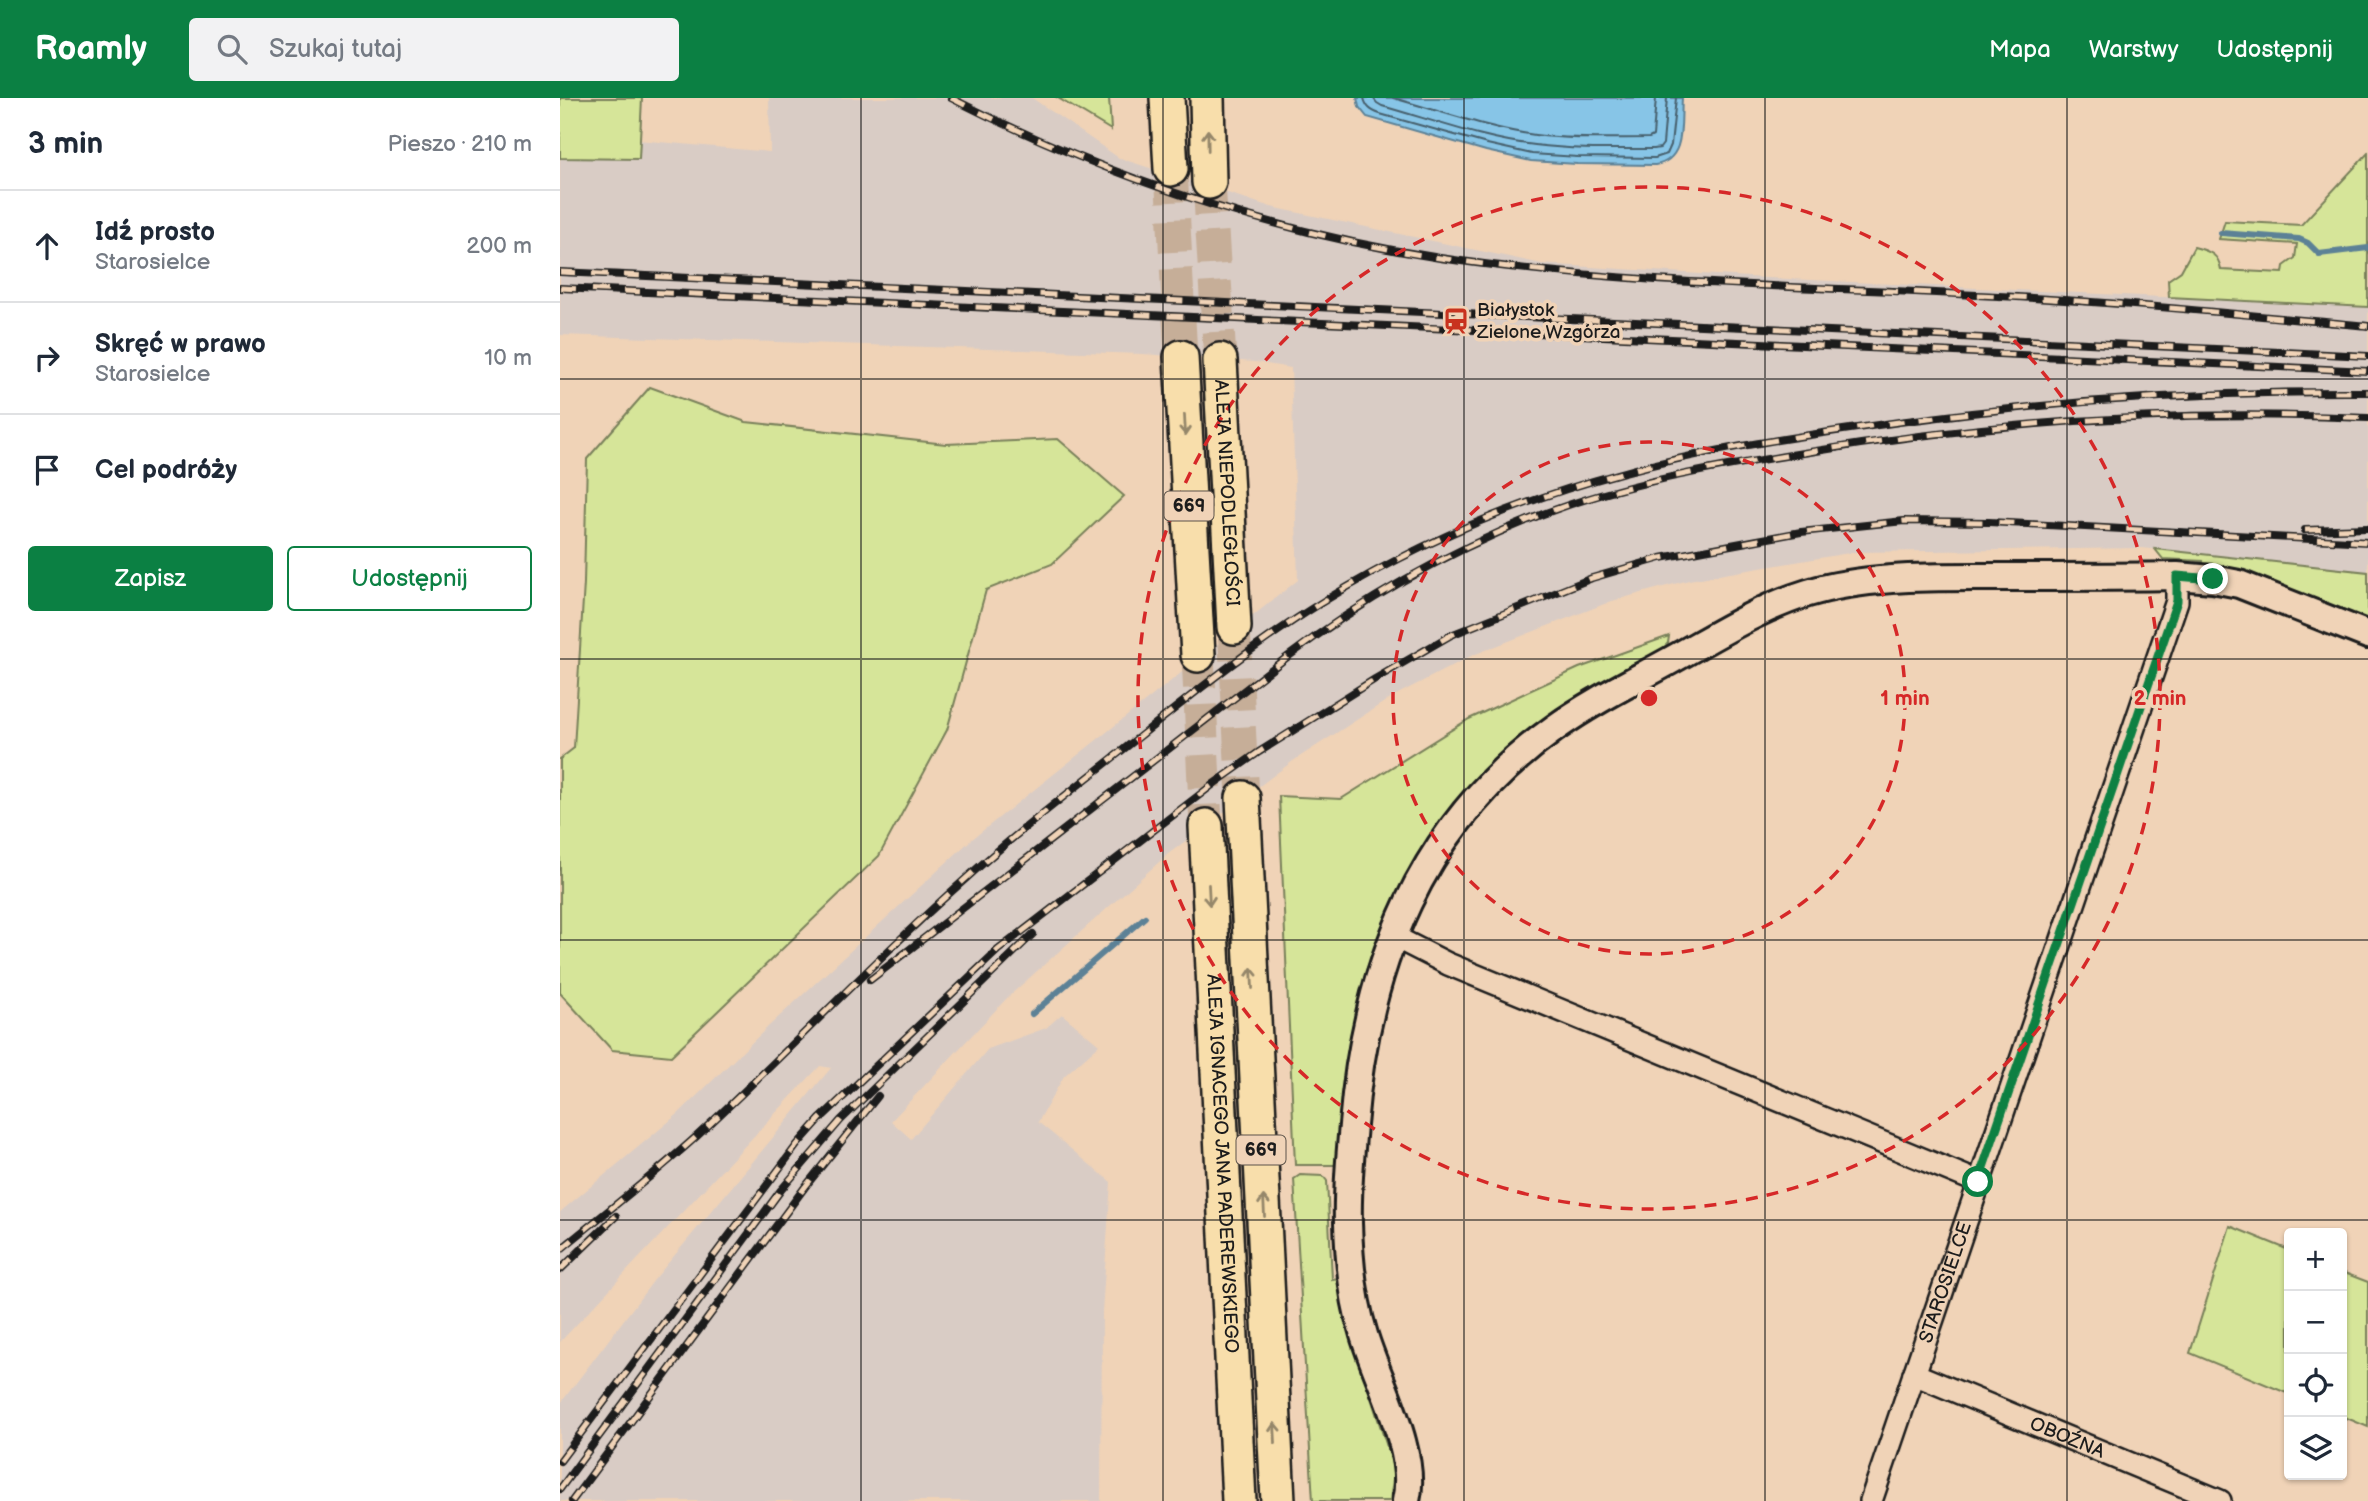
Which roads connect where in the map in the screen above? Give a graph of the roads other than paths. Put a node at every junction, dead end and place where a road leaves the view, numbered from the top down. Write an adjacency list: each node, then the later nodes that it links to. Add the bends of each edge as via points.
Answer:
1 (1167, 98): 3 (main road)
2 (1207, 98): 4 (main road, one-way to 2)
3 (1171, 169)
4 (1209, 182)
5 (1181, 357): 10 (main road, ALEJA NIEPODLEGŁOŚCI / 669, one-way to 10)
6 (1220, 359): 8 (main road, ALEJA NIEPODLEGŁOŚCI / 669)
7 (2177, 576): 9 (street, via 2239,584); 13 (street, via 1937,577 1859,583 1808,593 1743,620 1553,729 1510,767 1444,840); 14 (street, STAROSIELCE, via 2177,601)
8 (1234, 628)
9 (2368, 635)
10 (1198, 655)
11 (1243, 798): 17 (main road, ALEJA IGNACEGO JANA PADEREWSKIEGO / 669, one-way to 11)
12 (1206, 826): 16 (main road, ALEJA IGNACEGO JANA PADEREWSKIEGO / 669, one-way to 16)
13 (1393, 936): 14 (street, via 1448,964); 18 (street, via 1361,1049 1348,1223 1363,1332 1404,1447 1409,1473)
14 (1978, 1182): 15 (street, STAROSIELCE)
15 (1914, 1374): 19 (street, STAROSIELCE); 20 (street, OBOŹNA)
16 (1239, 1501)
17 (1278, 1501)
18 (1406, 1501)
19 (1871, 1501)
20 (2220, 1501)

